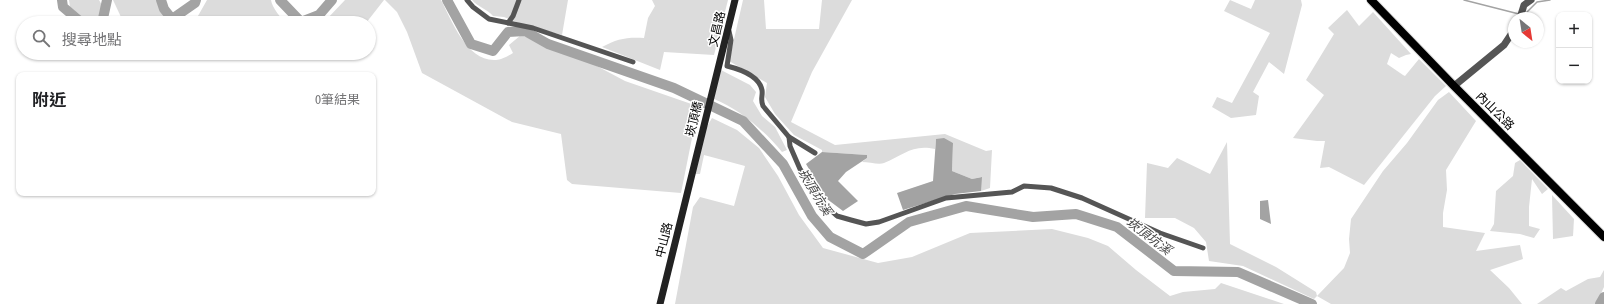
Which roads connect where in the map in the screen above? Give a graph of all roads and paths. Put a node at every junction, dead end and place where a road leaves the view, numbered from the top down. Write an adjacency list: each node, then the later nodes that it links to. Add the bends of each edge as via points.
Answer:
1 (467, 0): 7 (street, via 489,19)
2 (519, 0): 7 (street)
3 (735, 0): 8 (main road, 文昌路)
4 (1371, 0): 12 (main road, 內山公路)
5 (1531, 0): 6 (street, via 1524,5)
6 (1522, 12)
7 (508, 24): 10 (street, via 533,28)
8 (728, 28): 11 (main road, 文昌路); 13 (street, via 730,40 727,66 742,69 757,81 762,90 763,106)
9 (1508, 39): 12 (street)
10 (633, 62)
11 (720, 63): 15 (main road, 崁頂橋)
12 (1454, 86): 16 (main road, 內山公路)
13 (790, 137): 14 (street); 17 (street, via 790,146 800,168 825,205 837,216 851,220 866,224 878,222 946,198 1012,192 1024,186 1052,188)
14 (815, 153)
15 (690, 180): 18 (main road, 中山路)
16 (1604, 237)
17 (1203, 248)
18 (660, 304)

